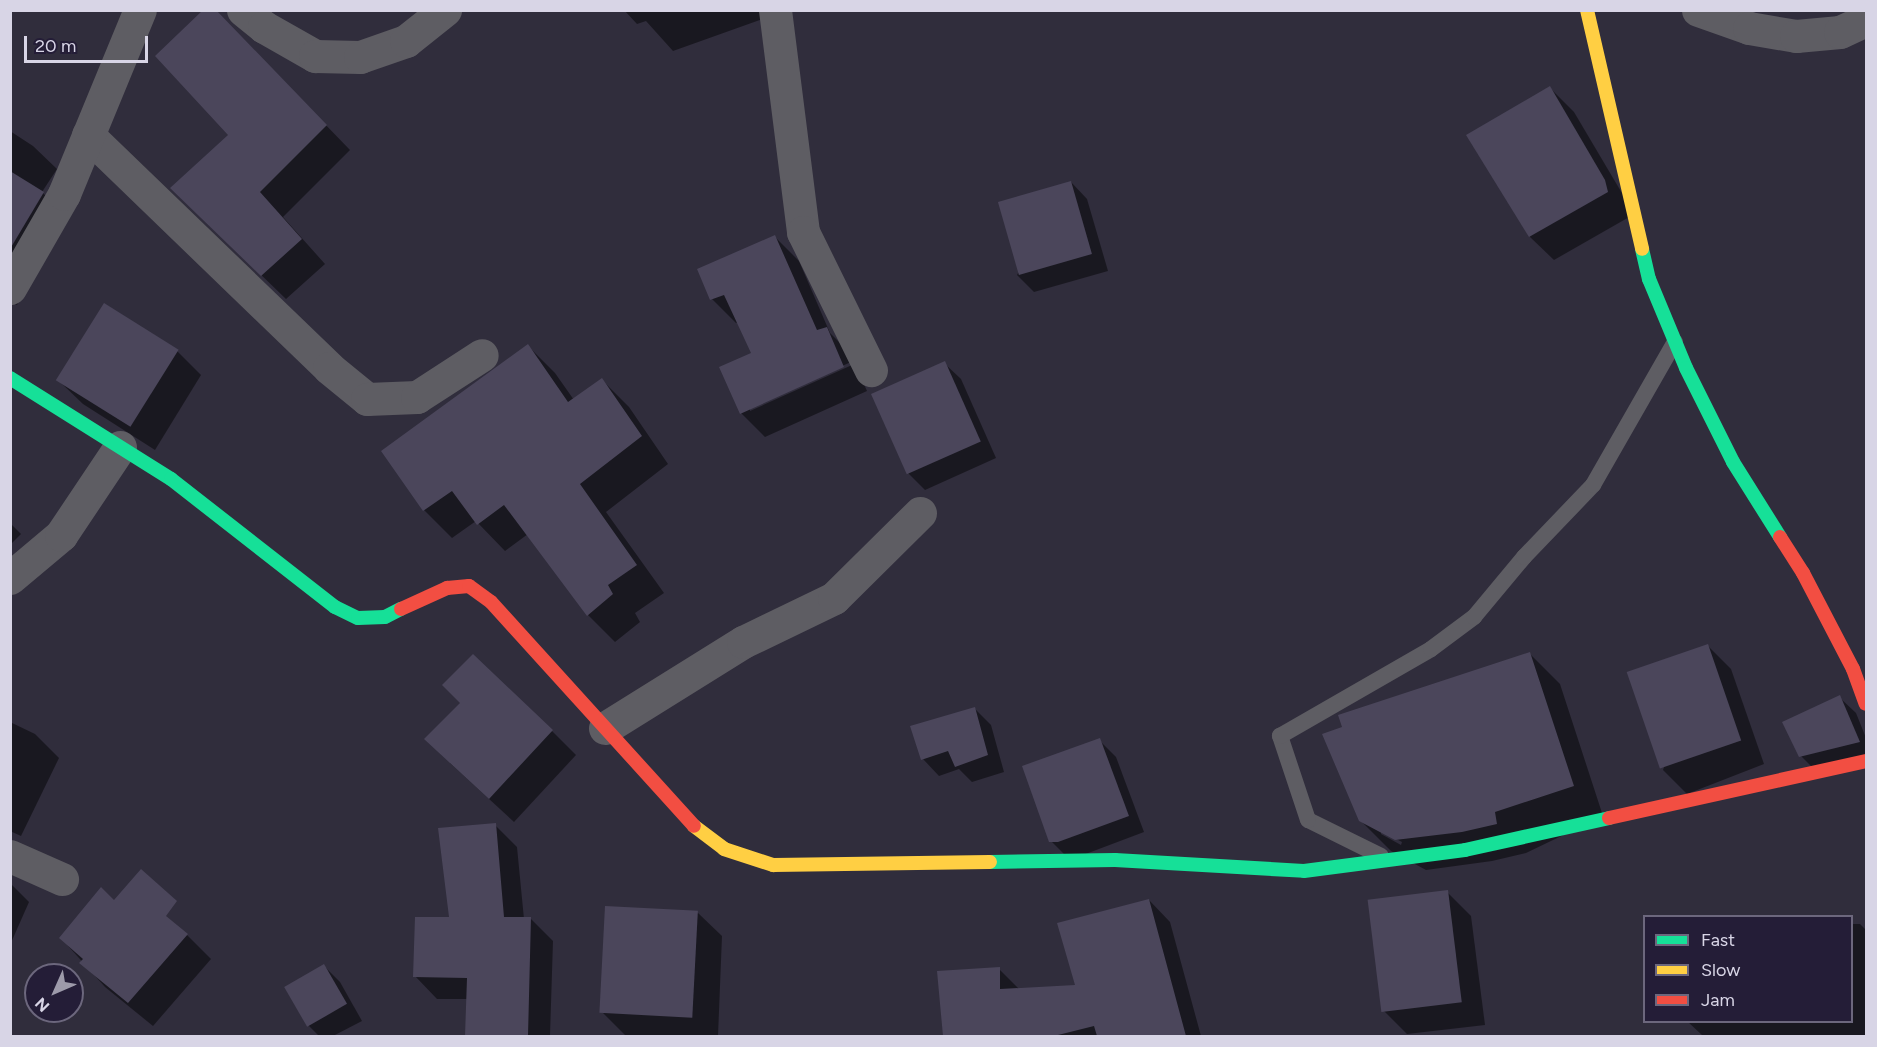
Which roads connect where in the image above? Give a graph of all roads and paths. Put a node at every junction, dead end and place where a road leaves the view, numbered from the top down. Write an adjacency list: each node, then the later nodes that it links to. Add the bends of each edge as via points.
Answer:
1 (140, 10): 8 (street)
2 (243, 10): 3 (street, via 264,27 315,56 360,57 406,41)
3 (445, 10)
4 (775, 10): 12 (street, via 803,232)
5 (1587, 10): 10 (street, via 1649,279)
6 (1698, 10): 7 (street, via 1749,28 1796,36 1840,32)
7 (1866, 20)
8 (88, 135): 9 (street, via 64,194); 11 (street, via 329,368 367,399 417,397)
9 (10, 288)
10 (1675, 342): 17 (street, via 1733,462 1803,573 1853,669); 21 (lane, via 1593,485 1524,557 1474,617 1431,649 1280,736 1308,820)
11 (482, 355)
12 (871, 370)
13 (10, 378): 14 (street)
14 (120, 447): 16 (street, via 61,536); 18 (street, via 171,479 335,608 358,618 385,617 447,588 469,586 491,602)
15 (920, 513): 18 (street, via 834,598 743,642)
16 (10, 578)
17 (1866, 704)
18 (605, 728): 21 (street, via 692,824 724,849 773,865 1115,860 1304,871)
19 (1866, 761): 21 (street, via 1465,850)
20 (10, 856): 22 (street)
21 (1388, 860)
22 (62, 879)

